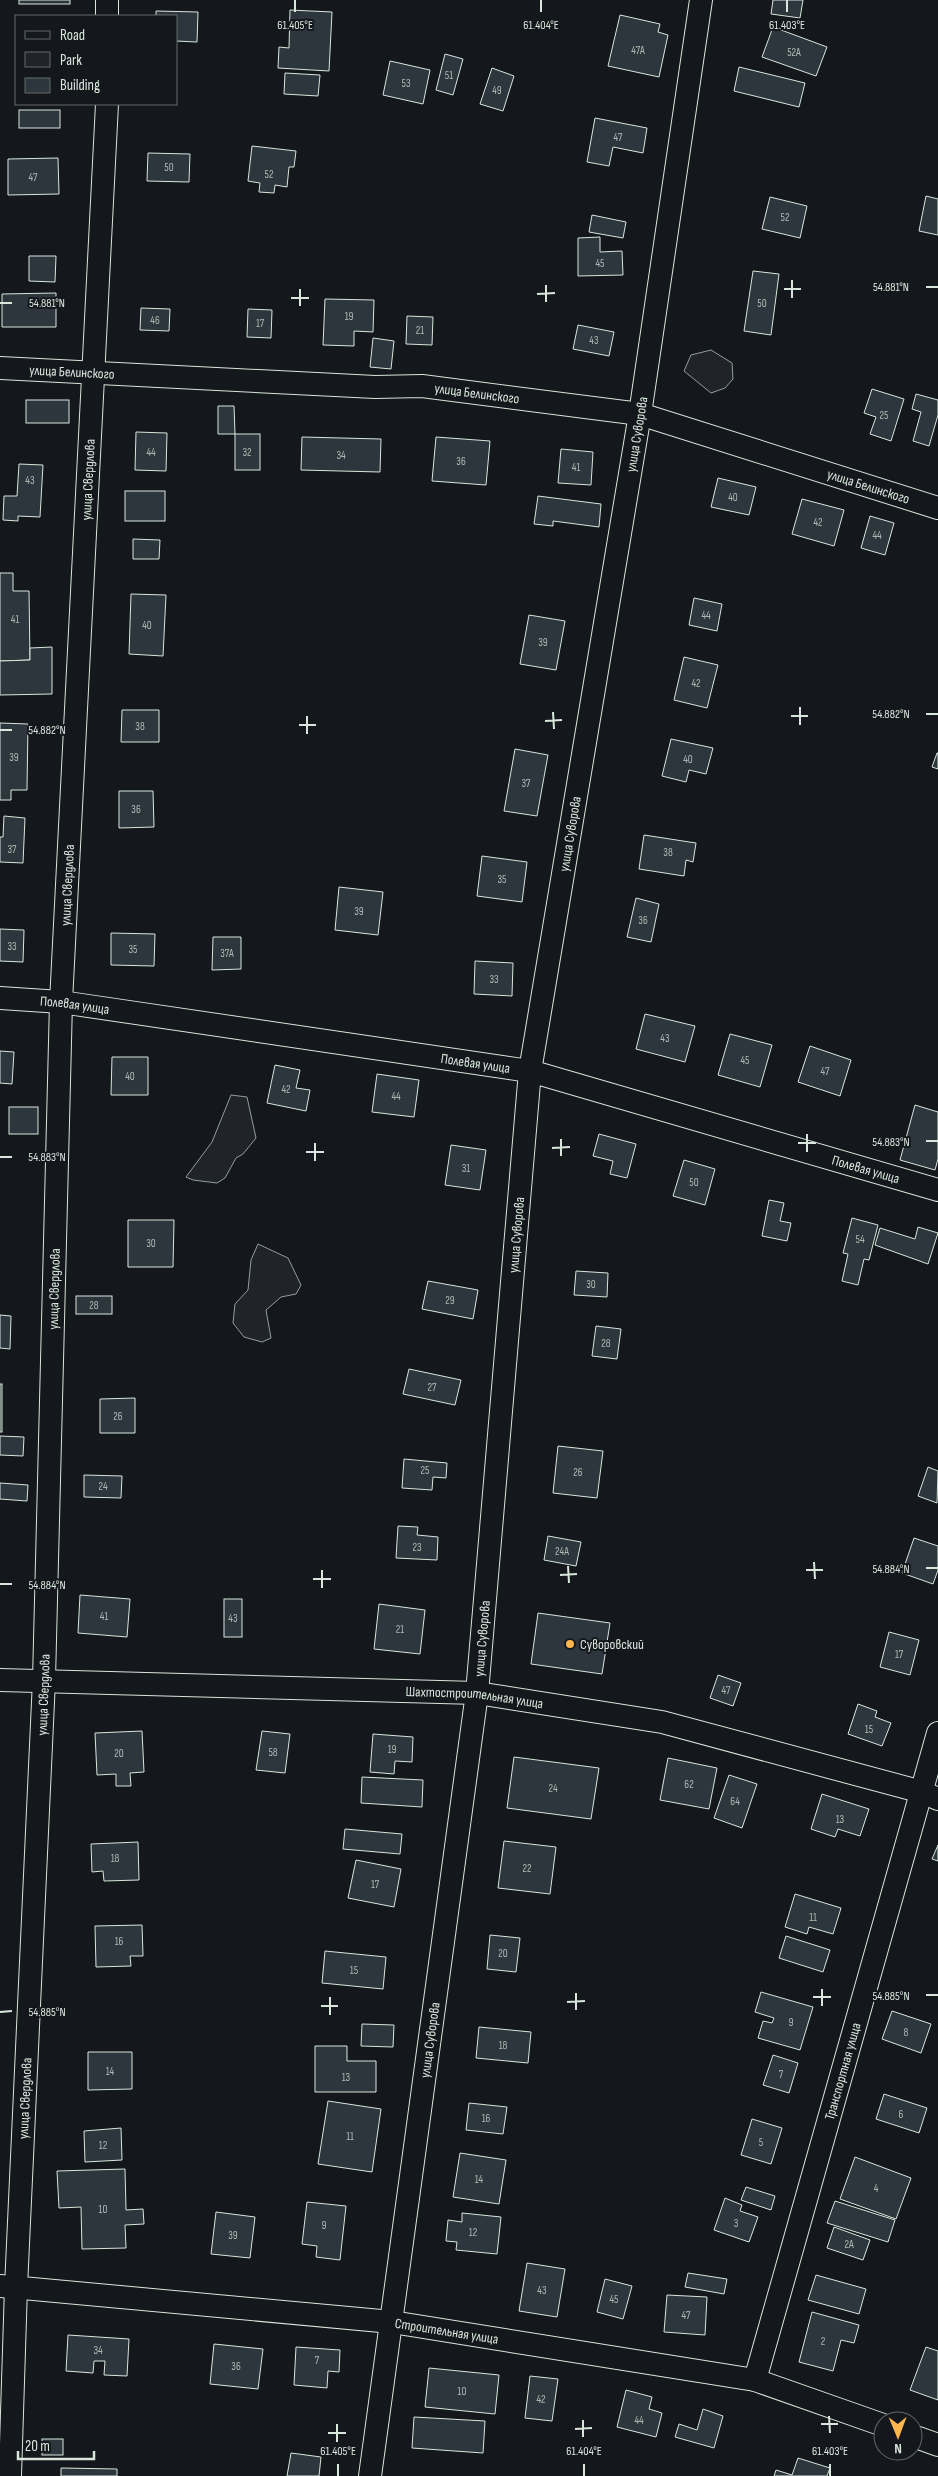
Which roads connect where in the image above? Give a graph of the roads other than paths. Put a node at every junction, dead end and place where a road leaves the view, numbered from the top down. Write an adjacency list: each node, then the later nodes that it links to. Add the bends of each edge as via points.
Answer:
1 (107, 0): 3 (street)
2 (701, 0): 7 (street, улица Суворова)
3 (107, 15)
4 (107, 105): 6 (street, улица Свердлова)
5 (0, 368): 6 (street, улица Белинского)
6 (94, 372): 7 (street, улица Белинского, via 375,387 422,386); 10 (street, улица Свердлова)
7 (640, 414): 8 (street, улица Белинского); 11 (street, улица Суворова)
8 (938, 508)
9 (0, 998): 10 (street, Полевая улица)
10 (61, 1002): 11 (street, Полевая улица); 14 (street, улица Свердлова)
11 (530, 1071): 12 (street, Полевая улица); 15 (street, улица Суворова)
12 (938, 1190)
13 (0, 1680): 14 (street, Шахтостроительная улица)
14 (44, 1680): 15 (street, Шахтостроительная улица); 18 (street, улица Свердлова)
15 (477, 1693): 17 (street, Шахтостроительная улица, via 662,1722); 19 (street, улица Суворова)
16 (938, 1733): 17 (street, Транспортная улица)
17 (930, 1796): 20 (street, Транспортная улица)
18 (8, 2286): 19 (street, Строительная улица); 24 (street, улица Свердлова)
19 (392, 2322): 20 (street, Строительная улица); 25 (street, улица Суворова)
20 (755, 2380): 21 (street, Строительная улица)
21 (873, 2421)
22 (923, 2439): 23 (street)
23 (938, 2444)
24 (10, 2476)
25 (370, 2476)

